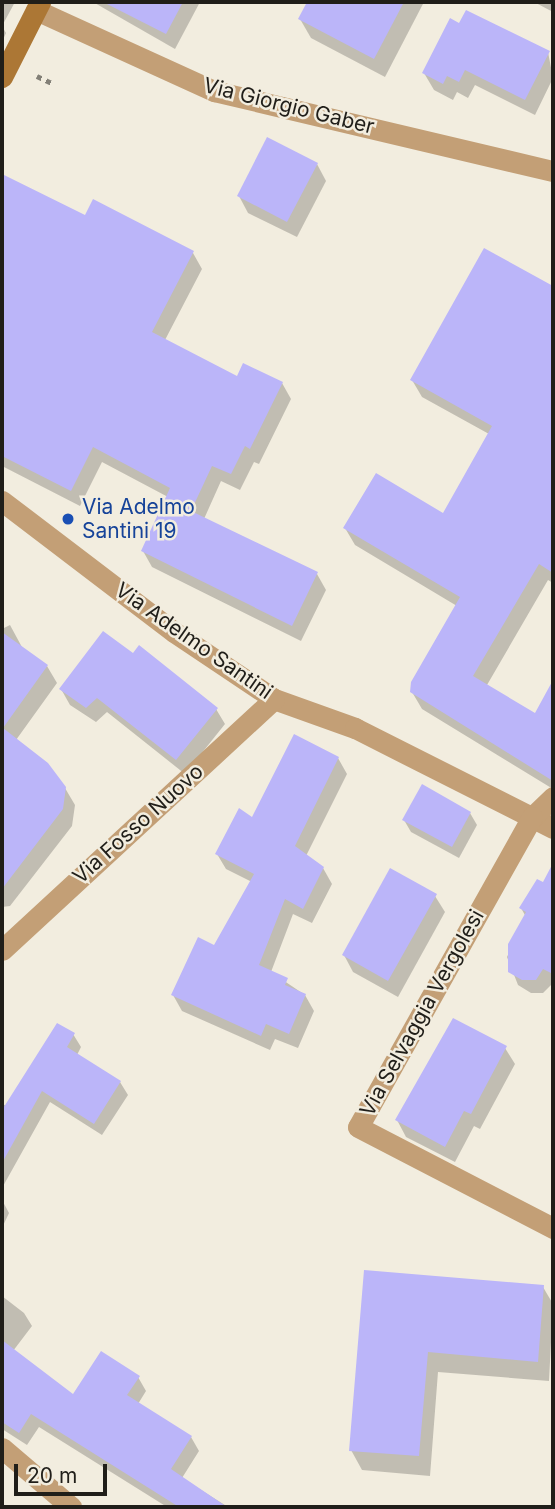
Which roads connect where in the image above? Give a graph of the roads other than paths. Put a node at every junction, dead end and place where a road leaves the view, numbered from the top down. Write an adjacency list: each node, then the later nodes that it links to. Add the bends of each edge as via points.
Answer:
1 (38, 6): 2 (main road); 3 (street, Via Giorgio Gaber, via 214,91)
2 (2, 77)
3 (553, 171)
4 (2, 501): 5 (street, Via Adelmo Santini, via 174,632)
5 (275, 699): 7 (street, Via Adelmo Santini, via 355,728); 9 (street, Via Fosso Nuovo)
6 (553, 797): 7 (street)
7 (532, 817): 8 (street, Via Adelmo Santini); 10 (street, Via Selvaggia Vergolesi, via 358,1127)
8 (553, 828)
9 (2, 950)
10 (553, 1228)
11 (2, 1448): 12 (street)
12 (71, 1507)

